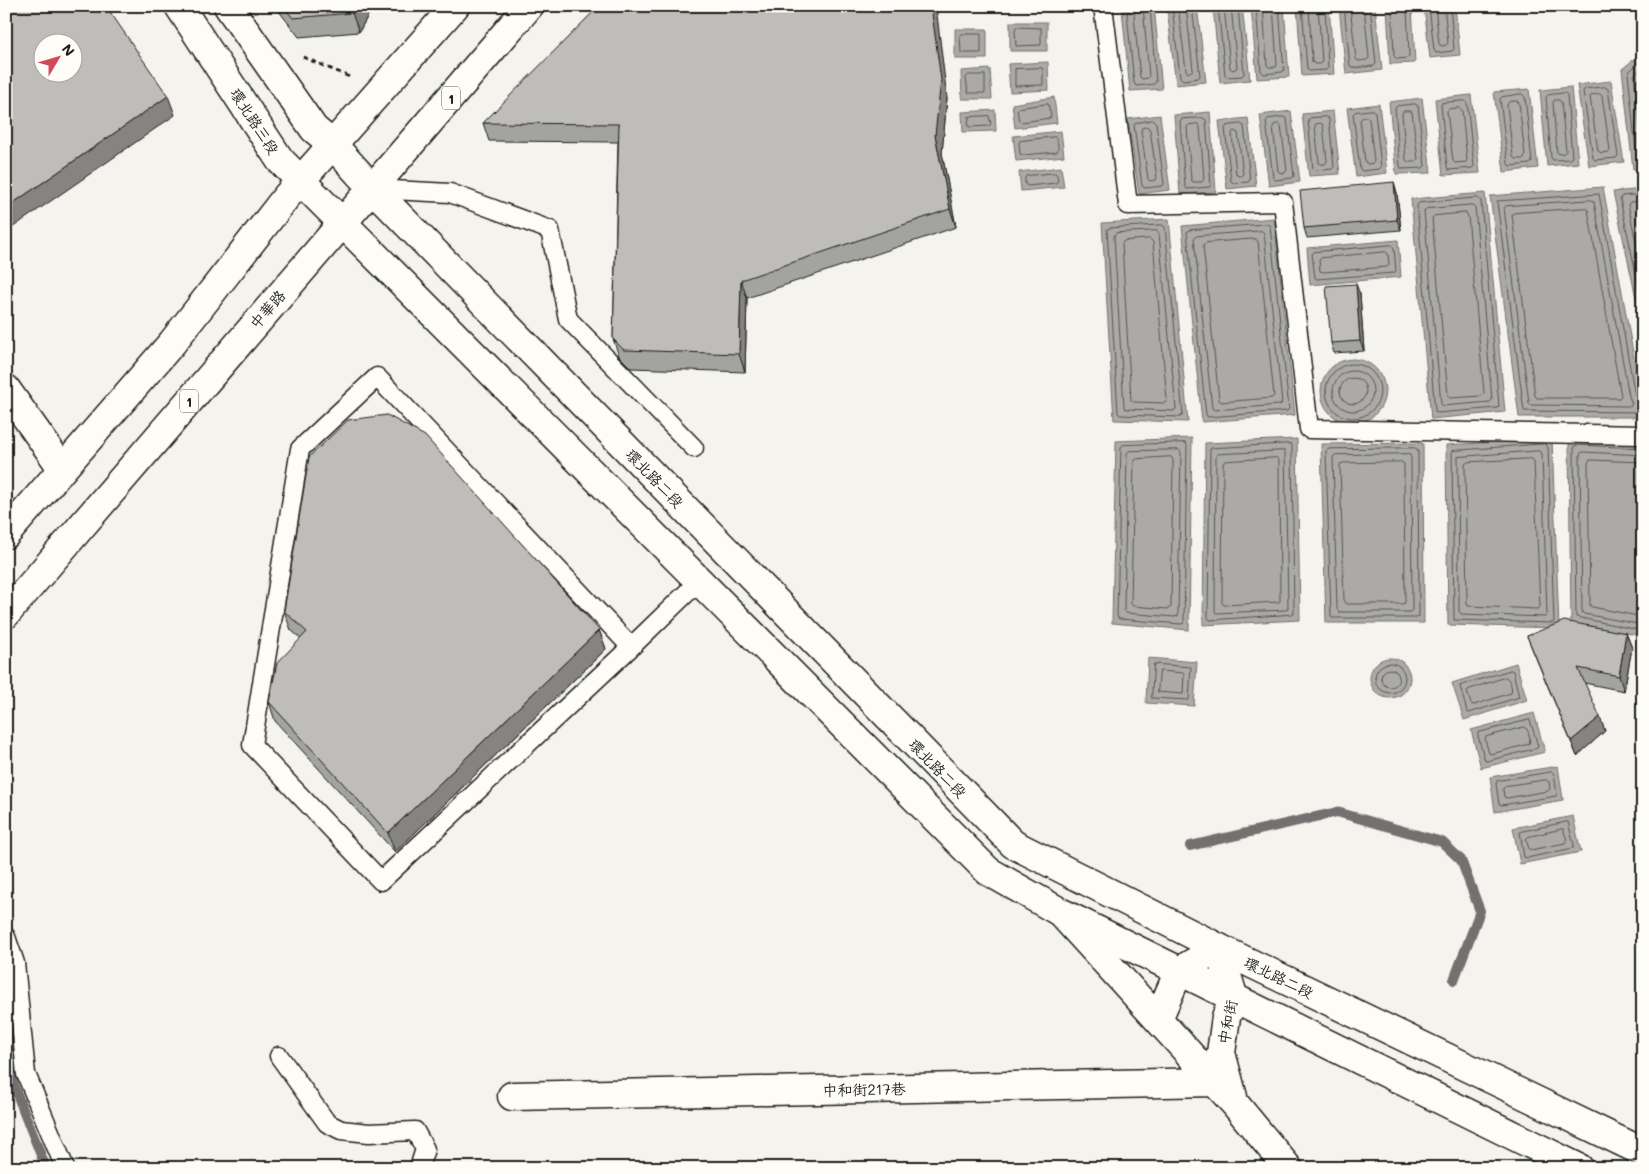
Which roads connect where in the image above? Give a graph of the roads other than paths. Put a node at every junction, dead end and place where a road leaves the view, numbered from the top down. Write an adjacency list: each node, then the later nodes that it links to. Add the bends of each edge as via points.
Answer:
1 (180, 6): 7 (street, 環北路三段, via 280,160)
2 (228, 6): 6 (street, via 312,126)
3 (455, 6): 6 (street)
4 (529, 6): 8 (street, 中華路 / 1)
5 (1103, 6): 11 (lane, via 1128,205 1283,202 1309,429)
6 (332, 144): 7 (street); 8 (street)
7 (302, 180): 9 (street, 環北路三段); 13 (street, via 172,343)
8 (373, 189): 9 (street, 中華路 / 1); 12 (lane, via 450,193 550,230 568,319); 20 (street, 環北路二段, via 1013,844)
9 (344, 223): 15 (street); 16 (street, 中華路 / 1)
10 (6, 389): 13 (street)
11 (1643, 435)
12 (694, 448)
13 (62, 468): 14 (street)
14 (6, 534)
15 (699, 581): 17 (lane); 18 (street, via 988,871)
16 (6, 614)
17 (632, 647): 17 (lane, via 381,881 252,745 300,449 378,377)
18 (1060, 912): 21 (street); 23 (street, 中和街)
19 (6, 937): 29 (lane, via 15,963 26,1074)
20 (1218, 948): 21 (street); 22 (street, 中和街); 28 (street, 環北路二段)
21 (1179, 971): 22 (street); 23 (street)
22 (1234, 999): 27 (street, 中和街, via 1226,1017 1221,1053); 32 (street)
23 (1158, 1019): 25 (street, 中和街)
24 (279, 1056): 30 (lane, via 327,1123 341,1130 368,1133 415,1131 425,1149)
25 (1215, 1082): 26 (street, 中和街217巷); 27 (street, 中和街)
26 (512, 1096)
27 (1235, 1104): 31 (street, 中和街)
28 (1643, 1152)
29 (66, 1168)
30 (419, 1168)
31 (1288, 1168)
32 (1579, 1168)

